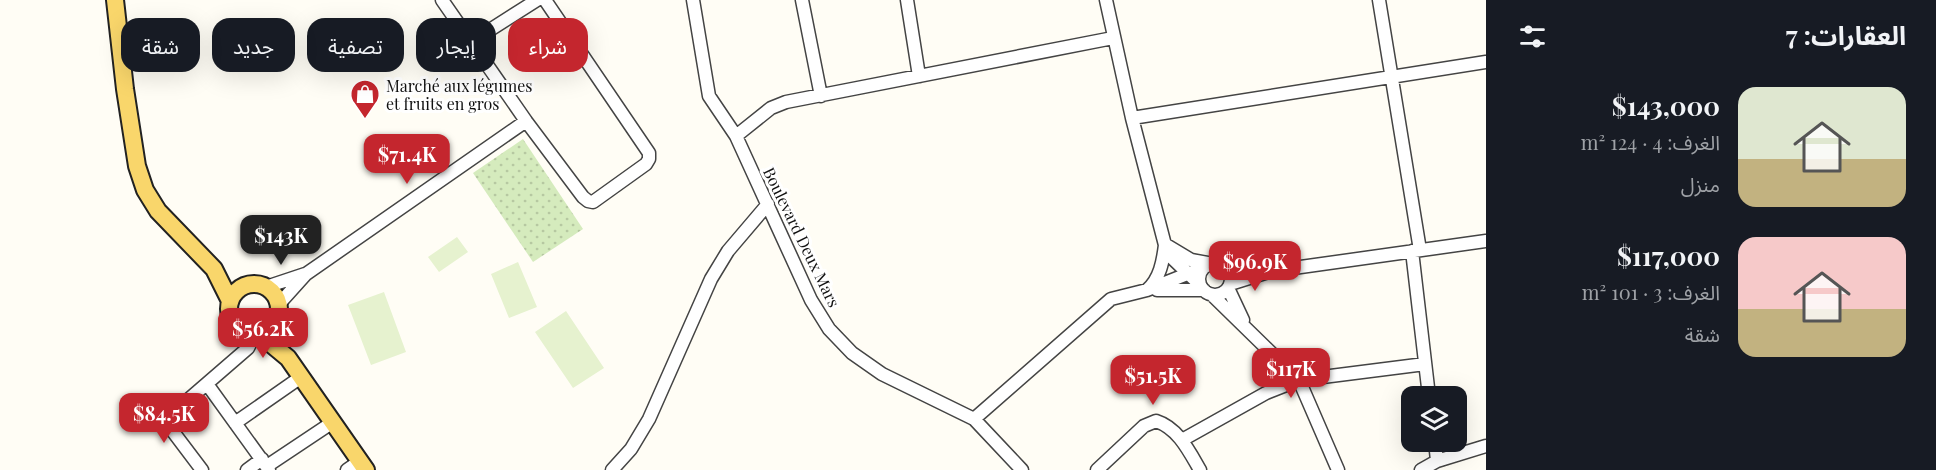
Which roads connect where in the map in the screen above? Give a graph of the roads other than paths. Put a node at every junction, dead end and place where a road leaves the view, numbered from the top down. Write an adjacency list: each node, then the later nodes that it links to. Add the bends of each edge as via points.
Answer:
1 (115, 0): 26 (main road, via 129,111 145,190 158,211)
2 (442, 0): 10 (street)
3 (537, 0): 11 (street)
4 (545, 0): 19 (street, via 645,146 649,159 598,199 588,201)
5 (693, 0): 20 (street, Boulevard Deux Mars, via 709,96)
6 (802, 0): 17 (street)
7 (907, 0): 15 (street)
8 (1106, 0): 12 (street)
9 (1379, 0): 16 (street)
10 (454, 18)
11 (496, 26)
12 (1113, 38): 15 (street); 18 (street)
13 (1486, 62): 16 (street)
14 (492, 72): 19 (street)
15 (919, 76): 17 (street)
16 (1390, 77): 18 (street); 24 (street)
17 (820, 96): 20 (street, via 771,108)
18 (1132, 118): 23 (street)
19 (526, 121): 28 (street)
20 (735, 136): 21 (street, Boulevard Deux Mars)
21 (768, 204): 45 (street, Boulevard Deux Mars, via 811,300 829,329 852,353 882,374); 56 (street, via 728,251 711,279 649,419 631,449)
22 (1486, 241): 24 (street)
23 (1165, 245): 25 (street, via 1191,260); 29 (street); 32 (street, via 1159,272)
24 (1416, 250): 27 (street); 40 (street)
25 (1213, 265): 27 (street); 29 (street); 31 (street, via 1230,275); 33 (street, via 1200,274)
26 (214, 269): 30 (main road); 34 (main road)
27 (1272, 271): 31 (street)
28 (306, 274): 30 (street); 35 (street)
29 (1188, 274): 32 (street); 33 (street)
30 (258, 285): 34 (main road, via 241,287); 35 (main road, via 275,294)
31 (1229, 286): 33 (street, via 1221,294); 37 (street)
32 (1147, 290): 33 (street); 45 (street, via 1119,296 1101,306)
33 (1205, 290): 37 (street)
34 (230, 301): 38 (main road, via 233,323 244,332)
35 (279, 304): 36 (main road)
36 (277, 321): 38 (main road); 39 (main road)
37 (1246, 326): 42 (street)
38 (255, 334): 39 (main road); 43 (street, via 251,345)
39 (288, 358): 41 (main road)
40 (1425, 364): 42 (street); 44 (street)
41 (301, 377): 46 (main road); 47 (street)
42 (1299, 380): 48 (street, via 1266,393); 60 (street)
43 (207, 384): 47 (street); 54 (street, via 174,412 169,423)
44 (1428, 386)
45 (974, 419): 57 (street, Boulevard Deux Mars)
46 (333, 422): 52 (street); 53 (main road)
47 (235, 423): 52 (street)
48 (1182, 440): 58 (street, via 1162,423 1150,422); 59 (street)
49 (1486, 446): 51 (street)
50 (1436, 452): 51 (street)
51 (1437, 461): 61 (street)
52 (266, 465): 55 (street)
53 (358, 467)
54 (202, 470)
55 (247, 470)
56 (612, 470)
57 (1022, 470)
58 (1097, 470)
59 (1200, 470)
60 (1338, 470)
61 (1421, 470)

